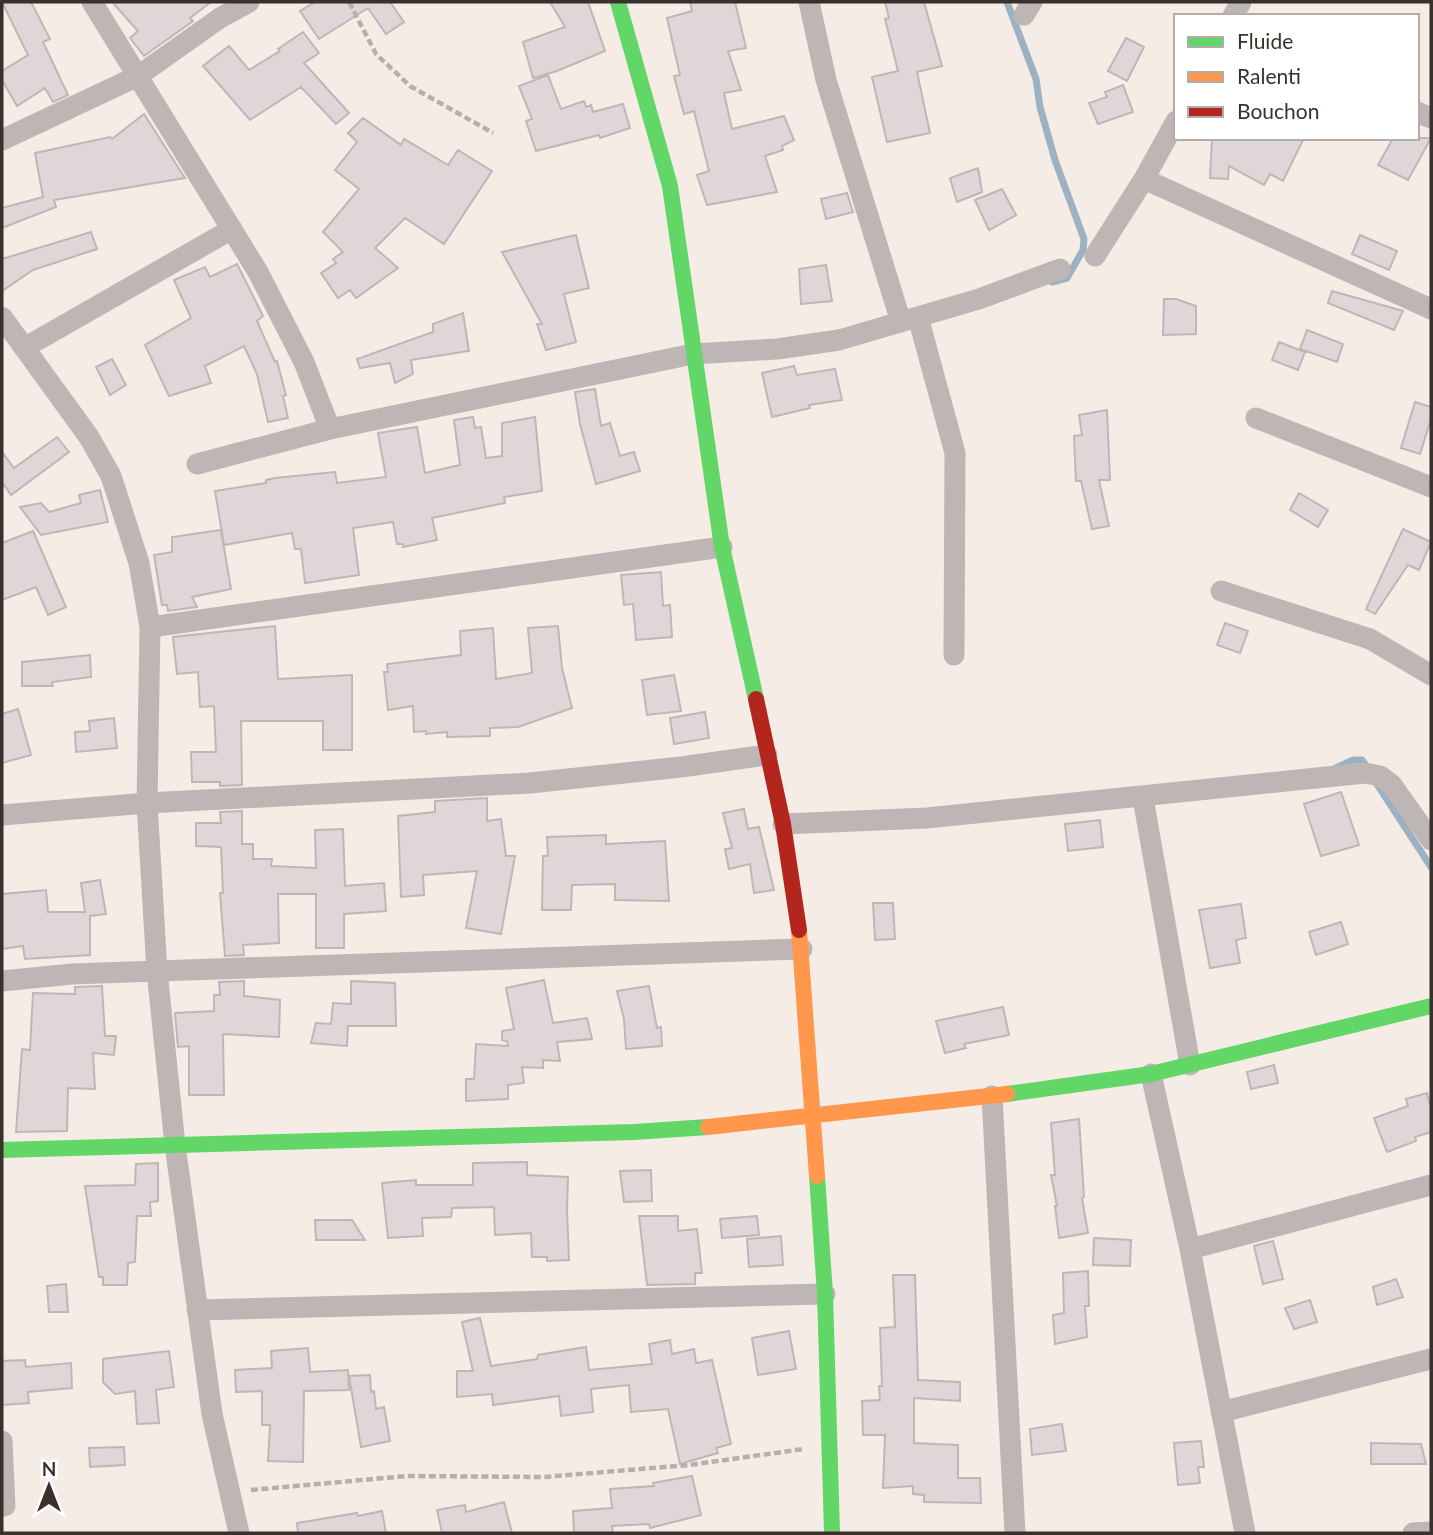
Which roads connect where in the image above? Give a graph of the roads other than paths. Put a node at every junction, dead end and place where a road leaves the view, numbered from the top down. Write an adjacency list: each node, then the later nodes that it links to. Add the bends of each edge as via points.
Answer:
1 (92, 2): 5 (street)
2 (249, 2): 5 (street)
3 (618, 2): 16 (main road, via 670,186)
4 (809, 2): 14 (street, via 826,80)
5 (138, 76): 7 (street); 9 (street)
6 (1174, 125): 8 (street)
7 (2, 140)
8 (1144, 179): 10 (street); 12 (street)
9 (232, 229): 15 (street); 18 (street, via 304,362)
10 (1095, 256)
11 (1060, 269): 14 (street)
12 (1431, 309)
13 (2, 317): 15 (street)
14 (909, 320): 16 (street, via 807,346); 24 (street, via 955,453)
15 (24, 348): 23 (street, via 89,437 111,476 139,563)
16 (693, 354): 18 (street); 21 (main road)
17 (1256, 418): 20 (street)
18 (330, 429): 19 (street)
19 (197, 464)
20 (1431, 487)
21 (722, 547): 23 (street); 26 (main road)
22 (1221, 591): 25 (street, via 1370,639)
23 (150, 627): 28 (street)
24 (954, 655)
25 (1431, 675)
26 (767, 755): 28 (street, via 530,783); 30 (main road)
27 (1143, 797): 30 (street, via 928,818); 31 (street, via 1365,773 1392,785); 36 (street)
28 (147, 803): 29 (street); 33 (street)
29 (2, 815)
30 (783, 824): 32 (main road)
31 (1430, 834)
32 (802, 948): 33 (street); 39 (main road)
33 (158, 971): 34 (street); 40 (street)
34 (2, 981)
35 (1431, 1006): 36 (main road)
36 (1190, 1065): 37 (main road)
37 (1151, 1074): 38 (main road); 43 (street)
38 (992, 1097): 39 (main road); 53 (street)
39 (814, 1116): 40 (main road, via 634,1132); 44 (main road)
40 (174, 1145): 41 (main road); 45 (street)
41 (2, 1150)
42 (1431, 1185): 43 (street)
43 (1190, 1249): 47 (street)
44 (825, 1294): 45 (street); 52 (main road)
45 (197, 1310): 51 (street, via 212,1414)
46 (1431, 1359): 47 (street)
47 (1221, 1412): 54 (street)
48 (2, 1441): 49 (street)
49 (5, 1506)
50 (1431, 1532): 55 (street)
51 (239, 1533)
52 (832, 1533)
53 (1014, 1533)
54 (1245, 1533)
55 (1413, 1533)

